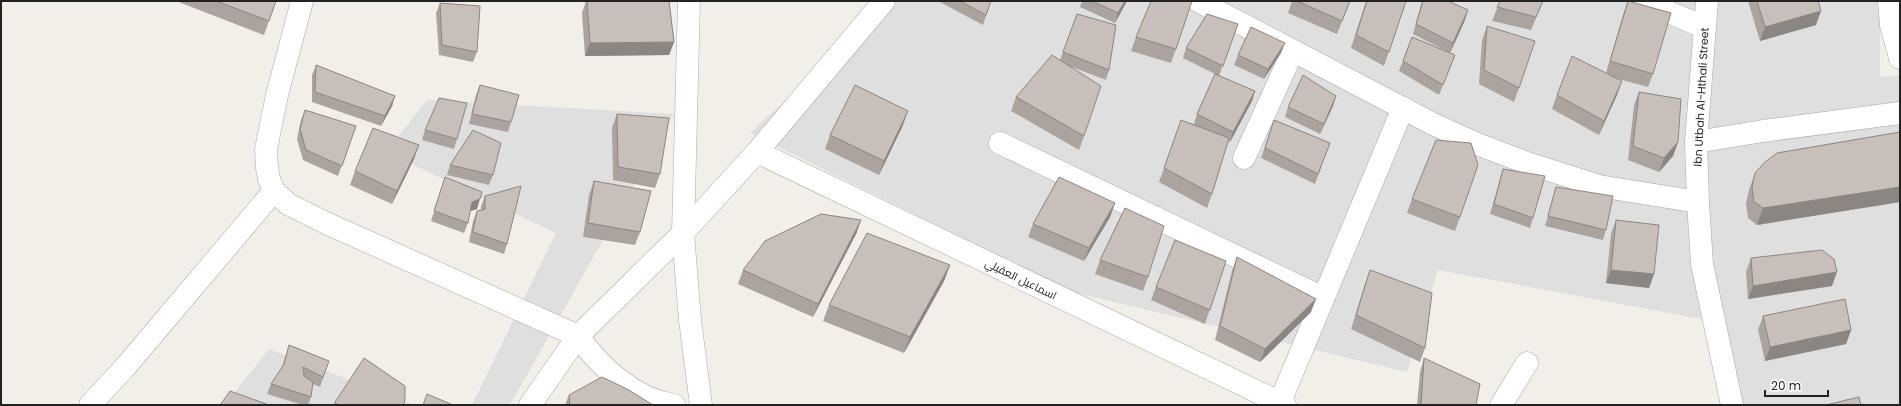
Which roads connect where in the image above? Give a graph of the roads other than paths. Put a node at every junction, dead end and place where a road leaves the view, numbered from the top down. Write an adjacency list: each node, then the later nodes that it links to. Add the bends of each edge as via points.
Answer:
1 (302, 1): 17 (street, via 277,95 266,149 269,180)
2 (689, 1): 19 (street)
3 (884, 1): 15 (street)
4 (1198, 1): 9 (street)
5 (1642, 1): 8 (street)
6 (1707, 1): 8 (street, Ibn Utbah Al-Hthali Street)
7 (1888, 1): 10 (street, via 1891,25)
8 (1704, 27): 13 (street, Ibn Utbah Al-Hthali Street)
9 (1293, 51): 11 (street); 16 (street)
10 (1900, 58)
11 (1403, 108): 18 (street, via 1477,144 1579,180 1599,186); 20 (street)
12 (1900, 113): 13 (street)
13 (1696, 142): 18 (street, Ibn Utbah Al-Hthali Street)
14 (1000, 143): 20 (street)
15 (757, 152): 19 (street); 23 (street, اسماعيل العقيلي)
16 (1244, 158)
17 (274, 191): 21 (street, via 288,204 326,223); 24 (street)
18 (1698, 202): 29 (street, Ibn Utbah Al-Hthali Street, via 1702,264)
19 (683, 233): 21 (street); 27 (street, via 690,320)
20 (1324, 298): 23 (street)
21 (578, 336): 25 (street); 26 (street, via 599,363 618,379 651,399)
22 (1527, 363): 28 (street)
23 (1282, 404)
24 (90, 405)
25 (530, 405)
26 (674, 405)
27 (701, 405)
28 (1501, 405)
29 (1732, 405)

